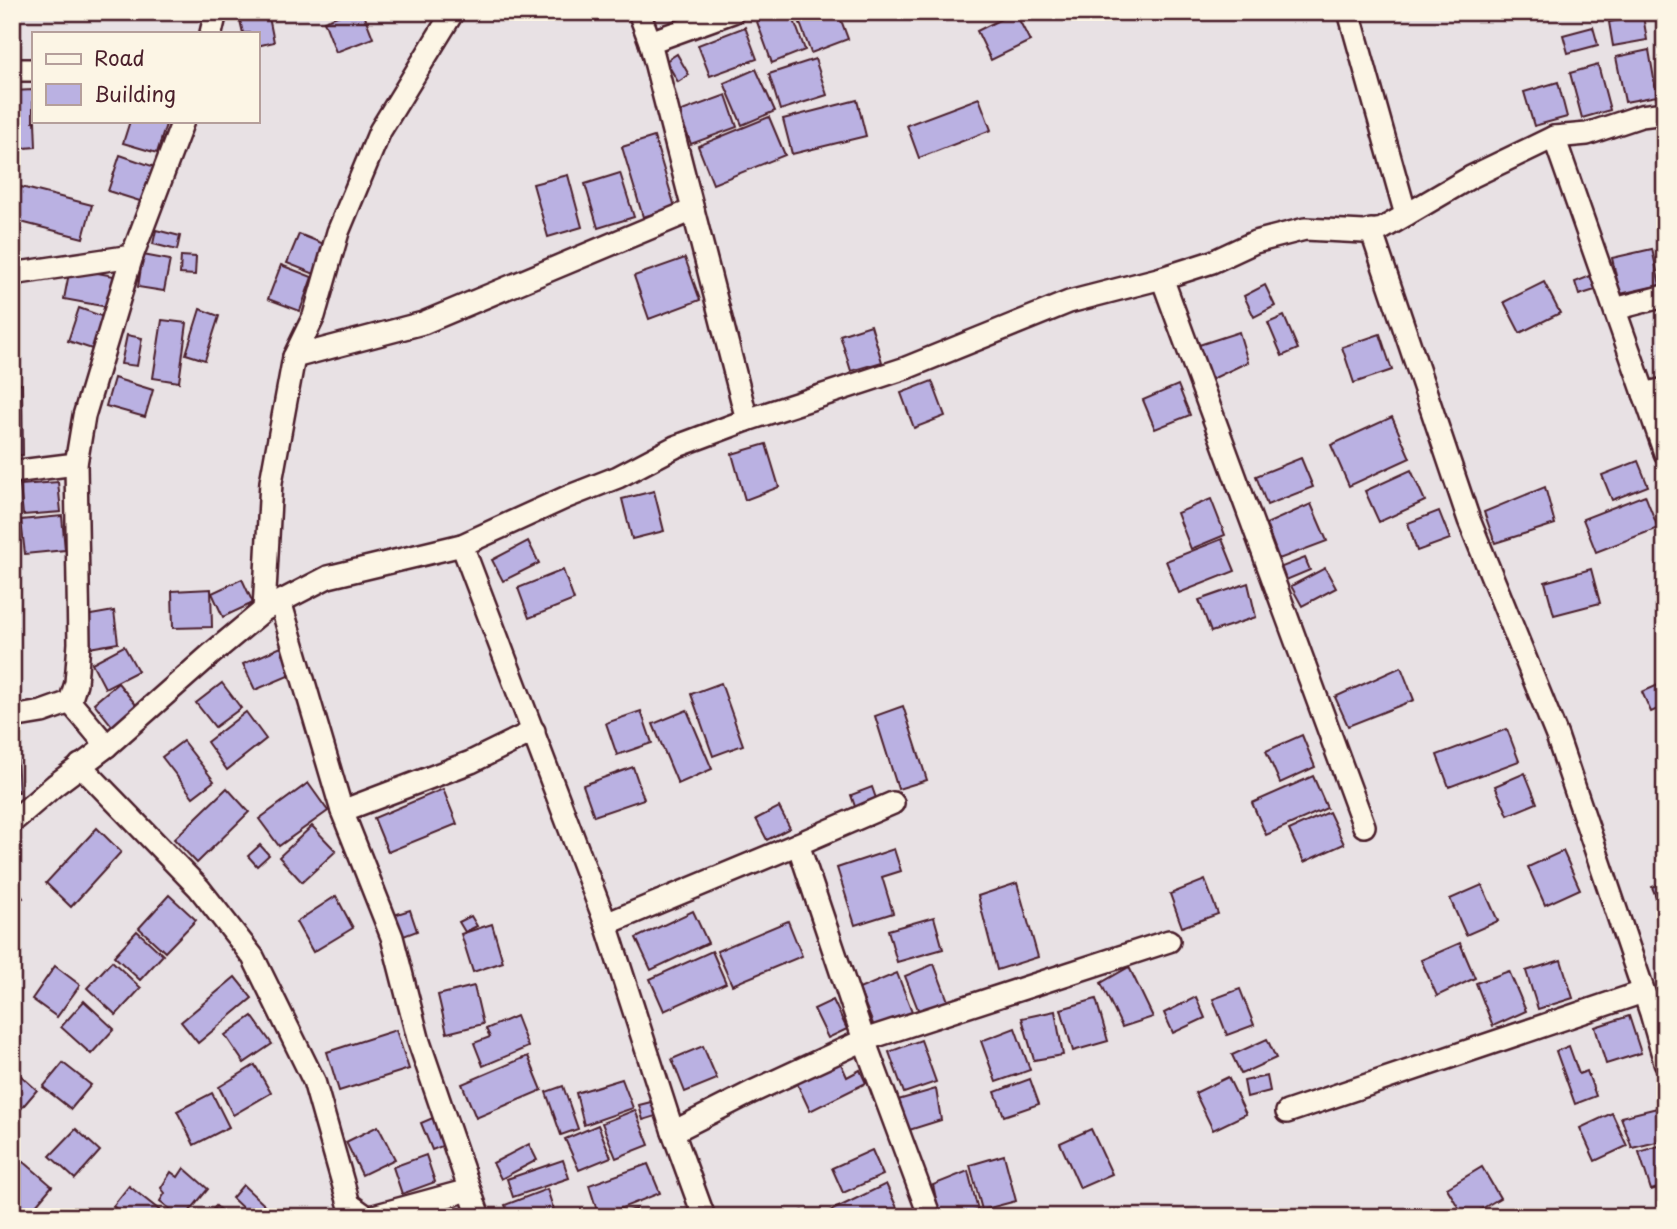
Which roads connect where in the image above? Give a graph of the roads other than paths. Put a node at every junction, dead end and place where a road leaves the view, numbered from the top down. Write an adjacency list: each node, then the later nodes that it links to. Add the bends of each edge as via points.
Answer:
1 (216, 12): 6 (street)
2 (453, 12): 21 (street, via 380,131 338,232 314,316)
3 (639, 12): 7 (street)
4 (733, 12): 7 (street)
5 (1349, 12): 14 (street)
6 (211, 32)
7 (650, 42): 13 (street)
8 (12, 70): 9 (street)
9 (32, 70)
10 (1665, 113): 12 (street, via 1587,134)
11 (183, 122): 16 (street)
12 (1554, 137): 14 (street); 20 (street)
13 (693, 209): 21 (street, via 423,323); 23 (street)
14 (1406, 215): 15 (street)
15 (1371, 230): 18 (street, via 1305,229 1255,242); 41 (street, via 1469,520 1557,737)
16 (132, 256): 17 (street); 25 (street, via 84,416)
17 (12, 274)
18 (1162, 278): 23 (street, via 1069,302 906,368); 37 (street)
19 (1665, 296): 20 (street)
20 (1615, 309): 22 (street)
21 (294, 357): 28 (street, via 271,482)
22 (1655, 391): 24 (street)
23 (747, 420): 27 (street, via 675,447)
24 (1665, 453)
25 (76, 464): 26 (street); 29 (street, via 79,643)
26 (12, 472)
27 (462, 545): 28 (street, via 328,577); 31 (street)
28 (272, 606): 32 (street); 35 (street)
29 (70, 702): 30 (street); 32 (street)
30 (12, 717)
31 (534, 731): 35 (street, via 471,762); 39 (street)
32 (107, 746): 33 (street)
33 (80, 765): 36 (street); 47 (street, via 199,888 253,957 314,1081 349,1204)
34 (892, 803): 38 (street)
35 (342, 811): 46 (street, via 392,937 419,1042)
36 (12, 822)
37 (1364, 825)
38 (798, 845): 39 (street); 42 (street)
39 (606, 924): 45 (street)
40 (1169, 942): 42 (street)
41 (1643, 992): 43 (street); 44 (street)
42 (864, 1040): 45 (street); 50 (street)
43 (1665, 1062)
44 (1287, 1112)
45 (673, 1132): 49 (street)
46 (470, 1190): 47 (street); 48 (street)
47 (368, 1217)
48 (479, 1217)
49 (704, 1217)
50 (930, 1217)

